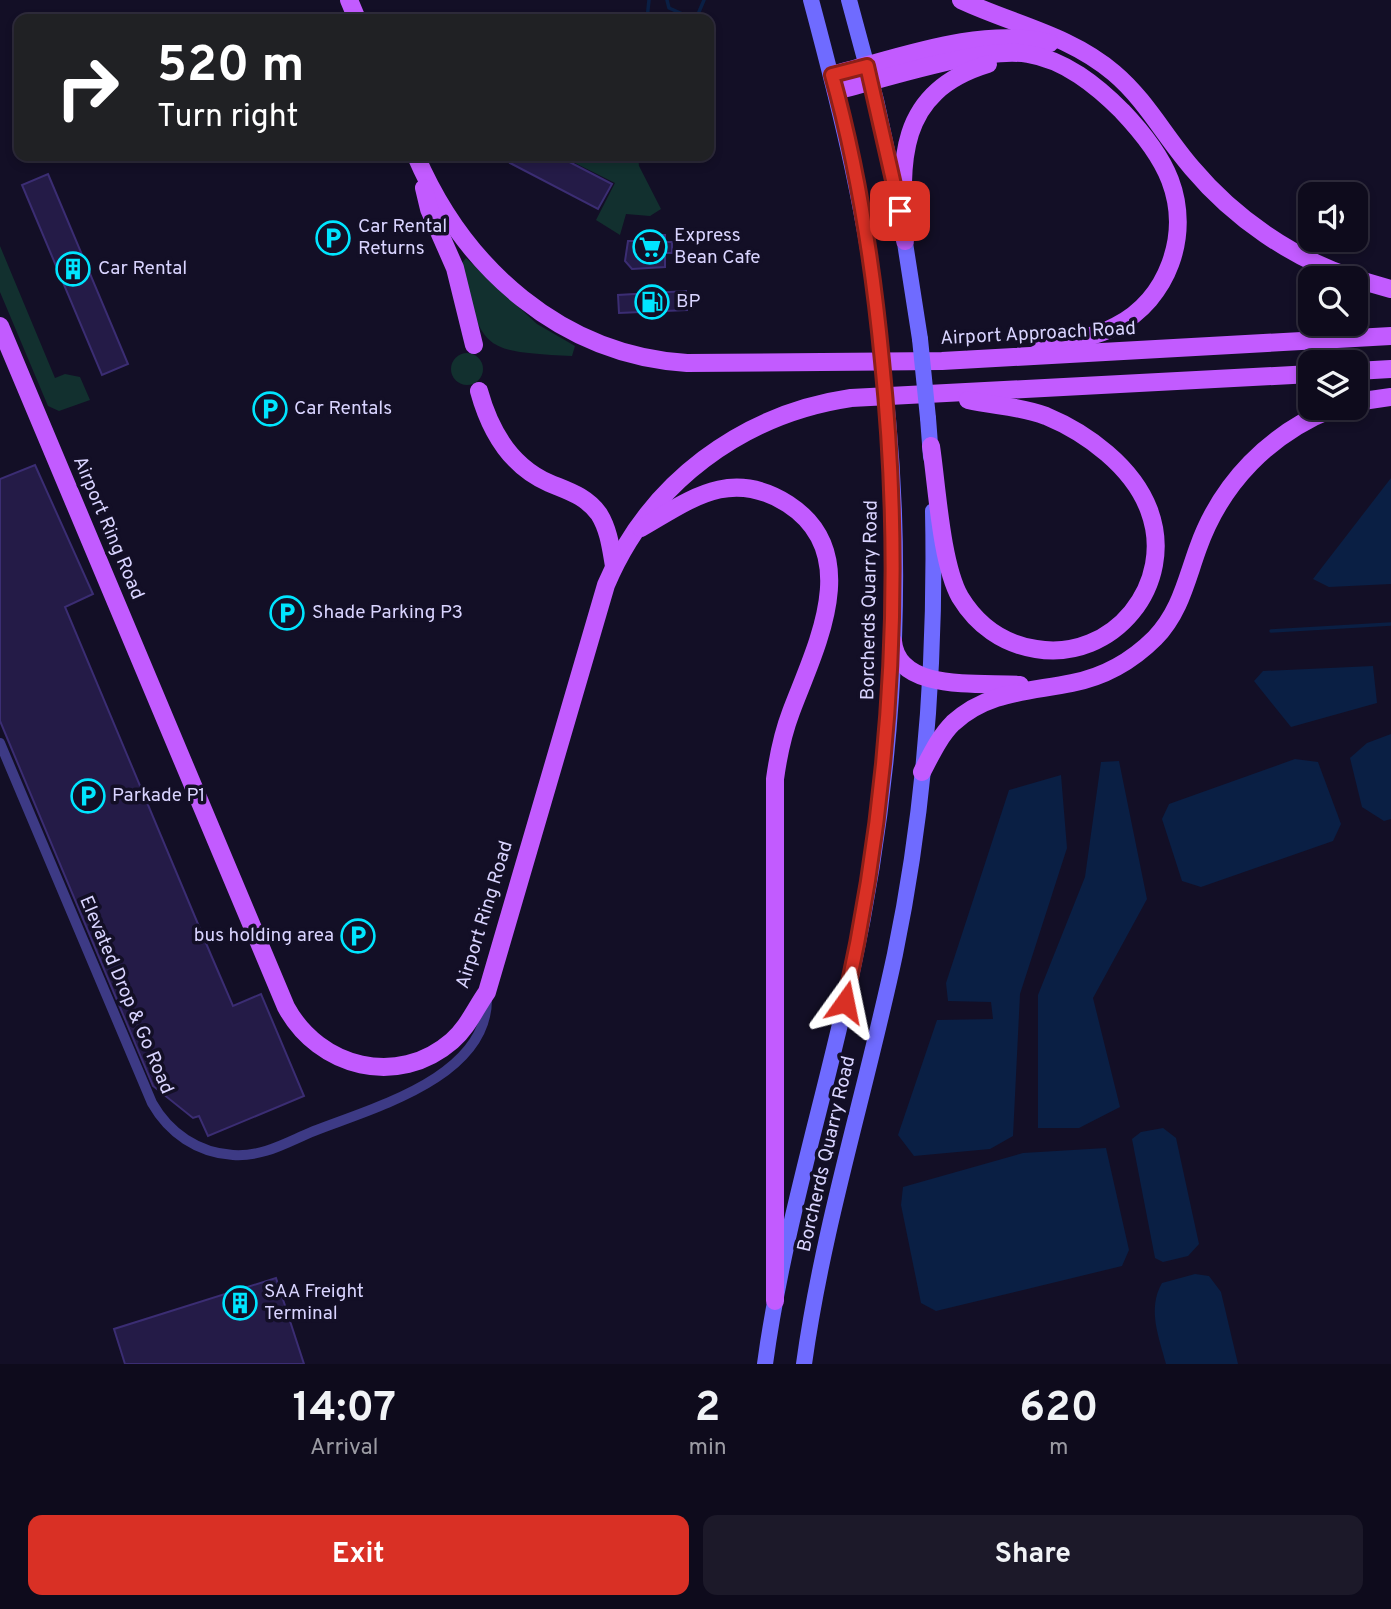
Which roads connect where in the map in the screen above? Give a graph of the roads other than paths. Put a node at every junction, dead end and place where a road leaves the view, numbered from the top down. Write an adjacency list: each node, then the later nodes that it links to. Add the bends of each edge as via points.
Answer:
1 (811, 0): 6 (main road, Borcherds Quarry Road)
2 (849, 0): 5 (main road, Borcherds Quarry Road)
3 (961, 0): 4 (main road, via 1046,32)
4 (1087, 55): 5 (main road, via 1042,40 999,37 975,40); 10 (main road, via 1128,86 1191,167 1239,215)
5 (870, 74): 6 (main road); 7 (main road, via 1008,52 1059,63); 9 (main road, Borcherds Quarry Road)
6 (834, 83): 28 (main road, Borcherds Quarry Road, bridge, via 861,210 880,340 894,519)
7 (1100, 91): 9 (main road, via 1060,69 1016,61 977,67 947,84 918,116 905,148 901,173); 16 (main road, via 1151,146 1174,190 1178,237 1163,281 1139,310 1098,334)
8 (418, 161): 15 (main road, via 429,209 455,268); 16 (main road, Airport Approach Road, via 466,244 492,274 529,306 603,345 687,363)
9 (905, 241): 25 (main road, Borcherds Quarry Road, bridge)
10 (1322, 266)
11 (1368, 283): 12 (main road)
12 (1391, 289)
13 (0, 326): 33 (main road, Airport Ring Road, via 283,1000 299,1027 316,1044 344,1060 400,1066 450,1043 472,1019)
14 (1391, 336): 16 (main road, Airport Approach Road)
15 (474, 345)
16 (942, 361)
17 (1391, 369): 18 (main road)
18 (1368, 370)
19 (1298, 375): 21 (main road)
20 (479, 391): 27 (main road, via 492,431 510,455 540,479 579,495 598,514 608,533)
21 (941, 395): 25 (main road, via 1043,415 1075,430 1118,465 1143,498 1154,529 1154,566 1136,607 1104,638 1066,650 1028,648 993,633 954,585); 26 (main road, Airport Ring Road, via 867,397 796,410 730,440 678,479)
22 (1391, 397): 23 (main road)
23 (1368, 400)
24 (1308, 420): 30 (main road, via 1268,446 1233,482 1210,518 1179,604 1155,638 1111,670)
25 (931, 446): 29 (main road, Borcherds Quarry Road)
26 (635, 532): 27 (main road, Airport Ring Road); 34 (main road, via 695,495 728,488 759,491 781,500 805,520 822,547 830,574 827,611 785,730 775,788)
27 (614, 566): 33 (main road, Airport Ring Road)
28 (893, 641): 29 (main road, via 895,655 905,668); 34 (main road, Borcherds Quarry Road, via 883,777 862,920)
29 (930, 679): 30 (main road); 32 (main road, Borcherds Quarry Road)
30 (1044, 686): 32 (main road, via 974,707 940,739)
31 (0, 743): 33 (street, Elevated Drop & Go Road, via 148,1096 160,1116 197,1146 236,1156 275,1149 432,1082 472,1042 485,1014)
32 (922, 772): 36 (main road, Borcherds Quarry Road, via 894,956)
33 (487, 992)
34 (775, 1301): 35 (main road, Borcherds Quarry Road)
35 (765, 1364)
36 (804, 1364)

